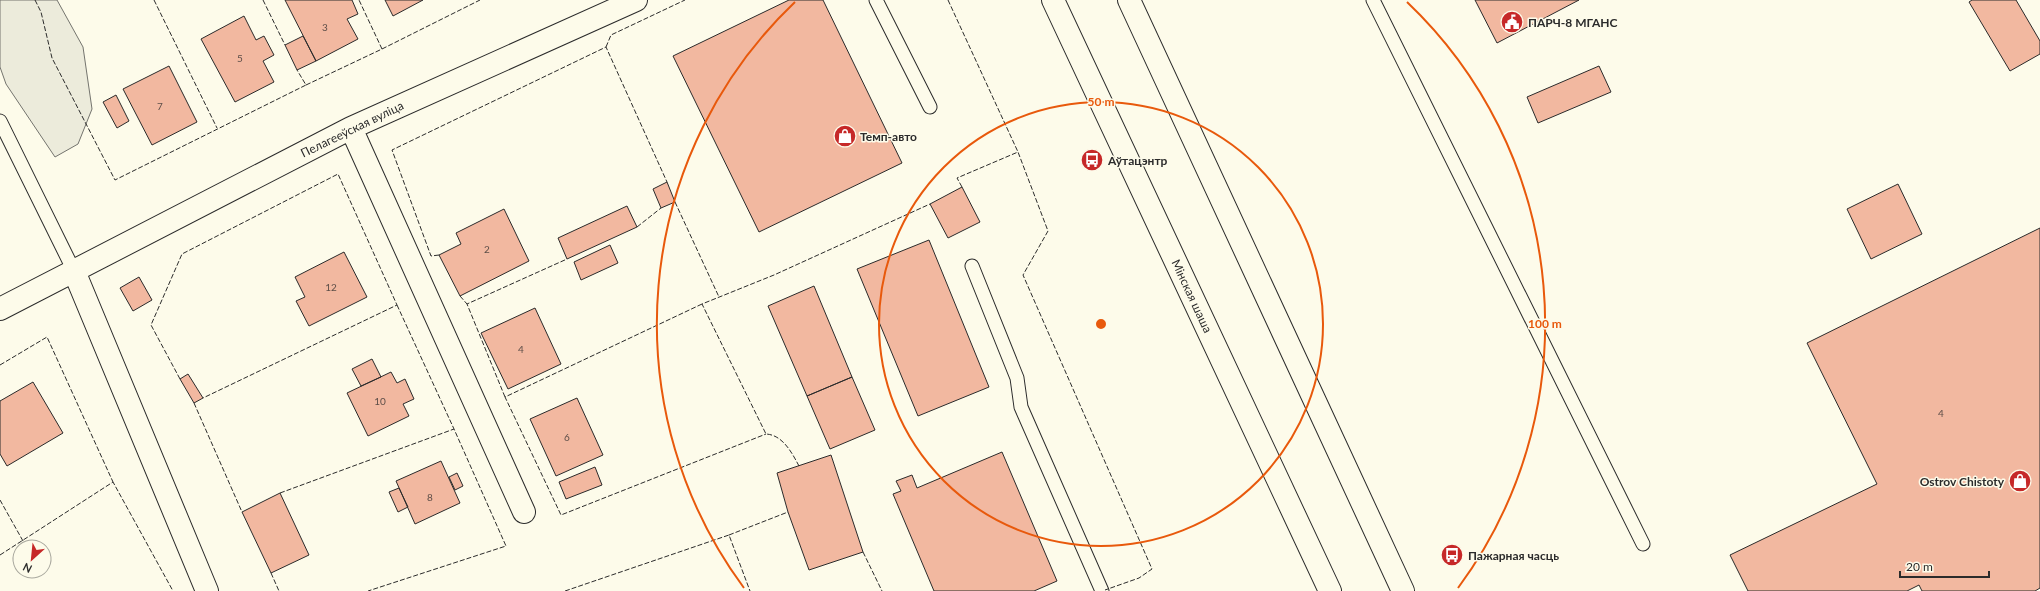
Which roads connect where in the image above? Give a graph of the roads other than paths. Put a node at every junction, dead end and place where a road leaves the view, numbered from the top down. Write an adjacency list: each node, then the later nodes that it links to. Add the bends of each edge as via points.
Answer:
1 (876, 0): 6 (lane)
2 (1053, 0): 16 (street, Мінская шаша)
3 (1129, 0): 17 (street)
4 (1373, 0): 13 (lane)
5 (624, 2): 8 (street, Пелагееўская вуліца)
6 (930, 107)
7 (0, 120): 10 (lane)
8 (351, 128): 10 (street, Пелагееўская вуліца); 12 (street)
9 (972, 266): 15 (lane, via 1017,378 1021,407)
10 (74, 271): 11 (street, Пелагееўская вуліца); 14 (street)
11 (0, 309)
12 (524, 512)
13 (1643, 544)
14 (207, 591)
15 (1102, 591)
16 (1330, 591)
17 (1403, 591)

